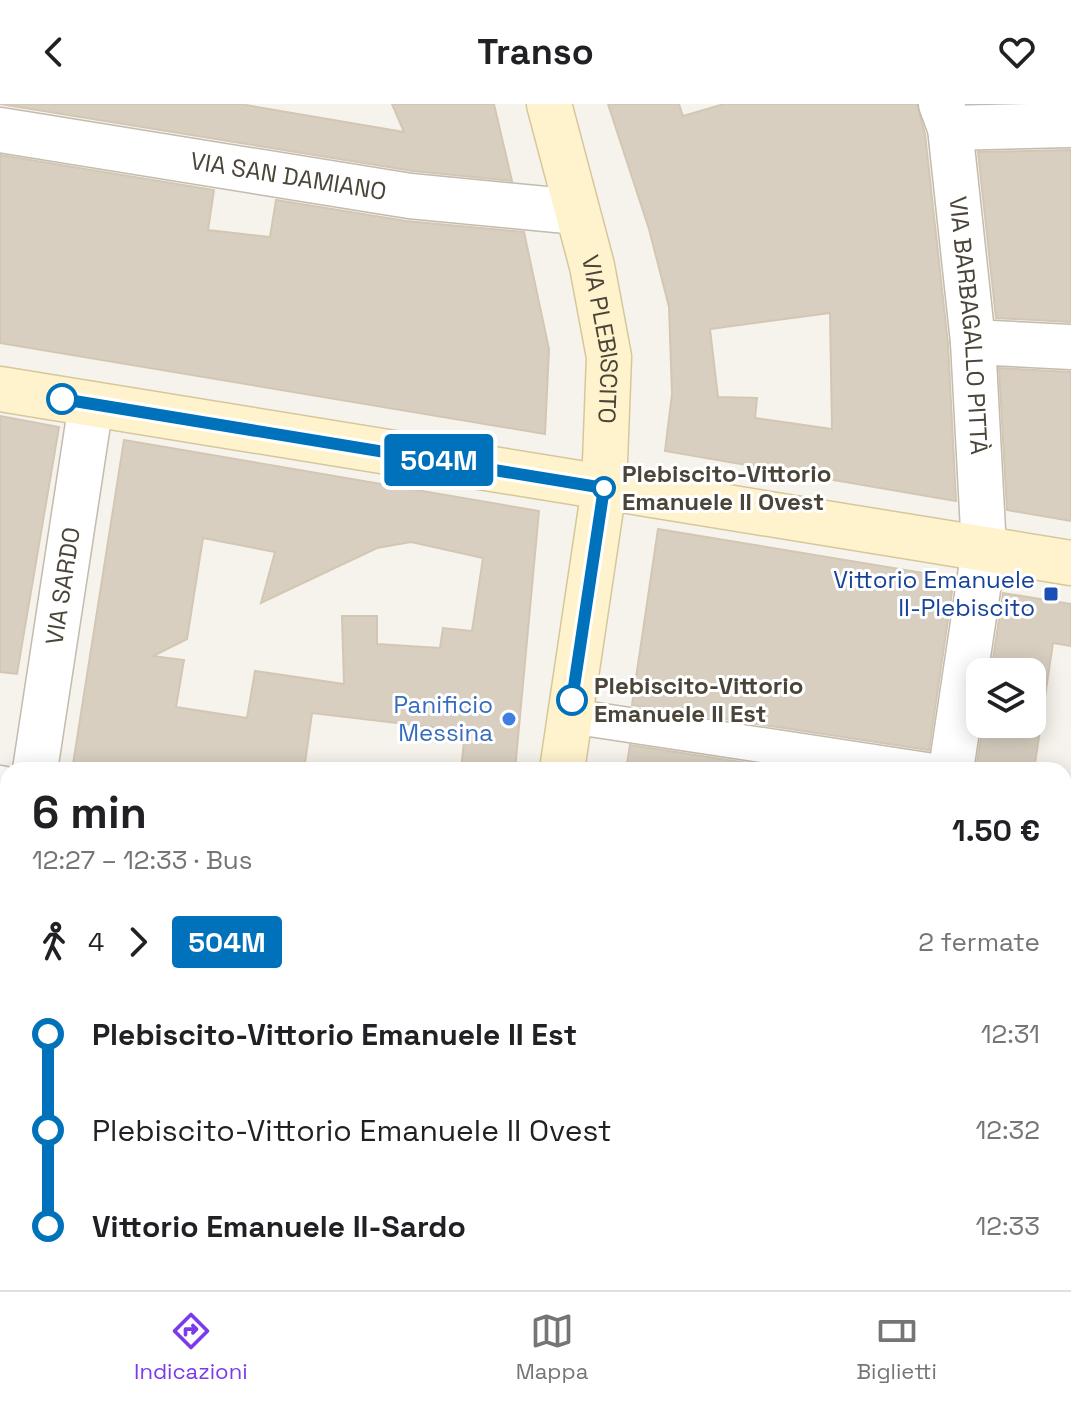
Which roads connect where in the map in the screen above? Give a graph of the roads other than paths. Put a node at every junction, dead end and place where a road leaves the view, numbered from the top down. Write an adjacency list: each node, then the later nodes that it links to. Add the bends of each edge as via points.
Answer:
1 (549, 104): 5 (main road, VIA PLEBISCITO)
2 (946, 116): 3 (street); 6 (street, VIA BARBAGALLO PITTÀ)
3 (1071, 125)
4 (0, 130): 5 (street, VIA SAN DAMIANO, via 410,196)
5 (577, 212): 10 (main road, VIA PLEBISCITO, via 609,357)
6 (973, 342): 7 (street); 11 (street, VIA BARBAGALLO PITTÀ)
7 (1071, 347)
8 (0, 389): 9 (main road)
9 (91, 404): 10 (main road); 14 (street, VIA SARDO)
10 (604, 488): 11 (main road); 13 (main road, VIA PLEBISCITO)
11 (984, 549): 12 (main road); 17 (street, VIA BARBAGALLO PITTÀ)
12 (1071, 563)
13 (570, 716): 15 (main road, VIA PLEBISCITO); 16 (street)
14 (36, 762)
15 (563, 762)
16 (874, 762)
17 (952, 762)

